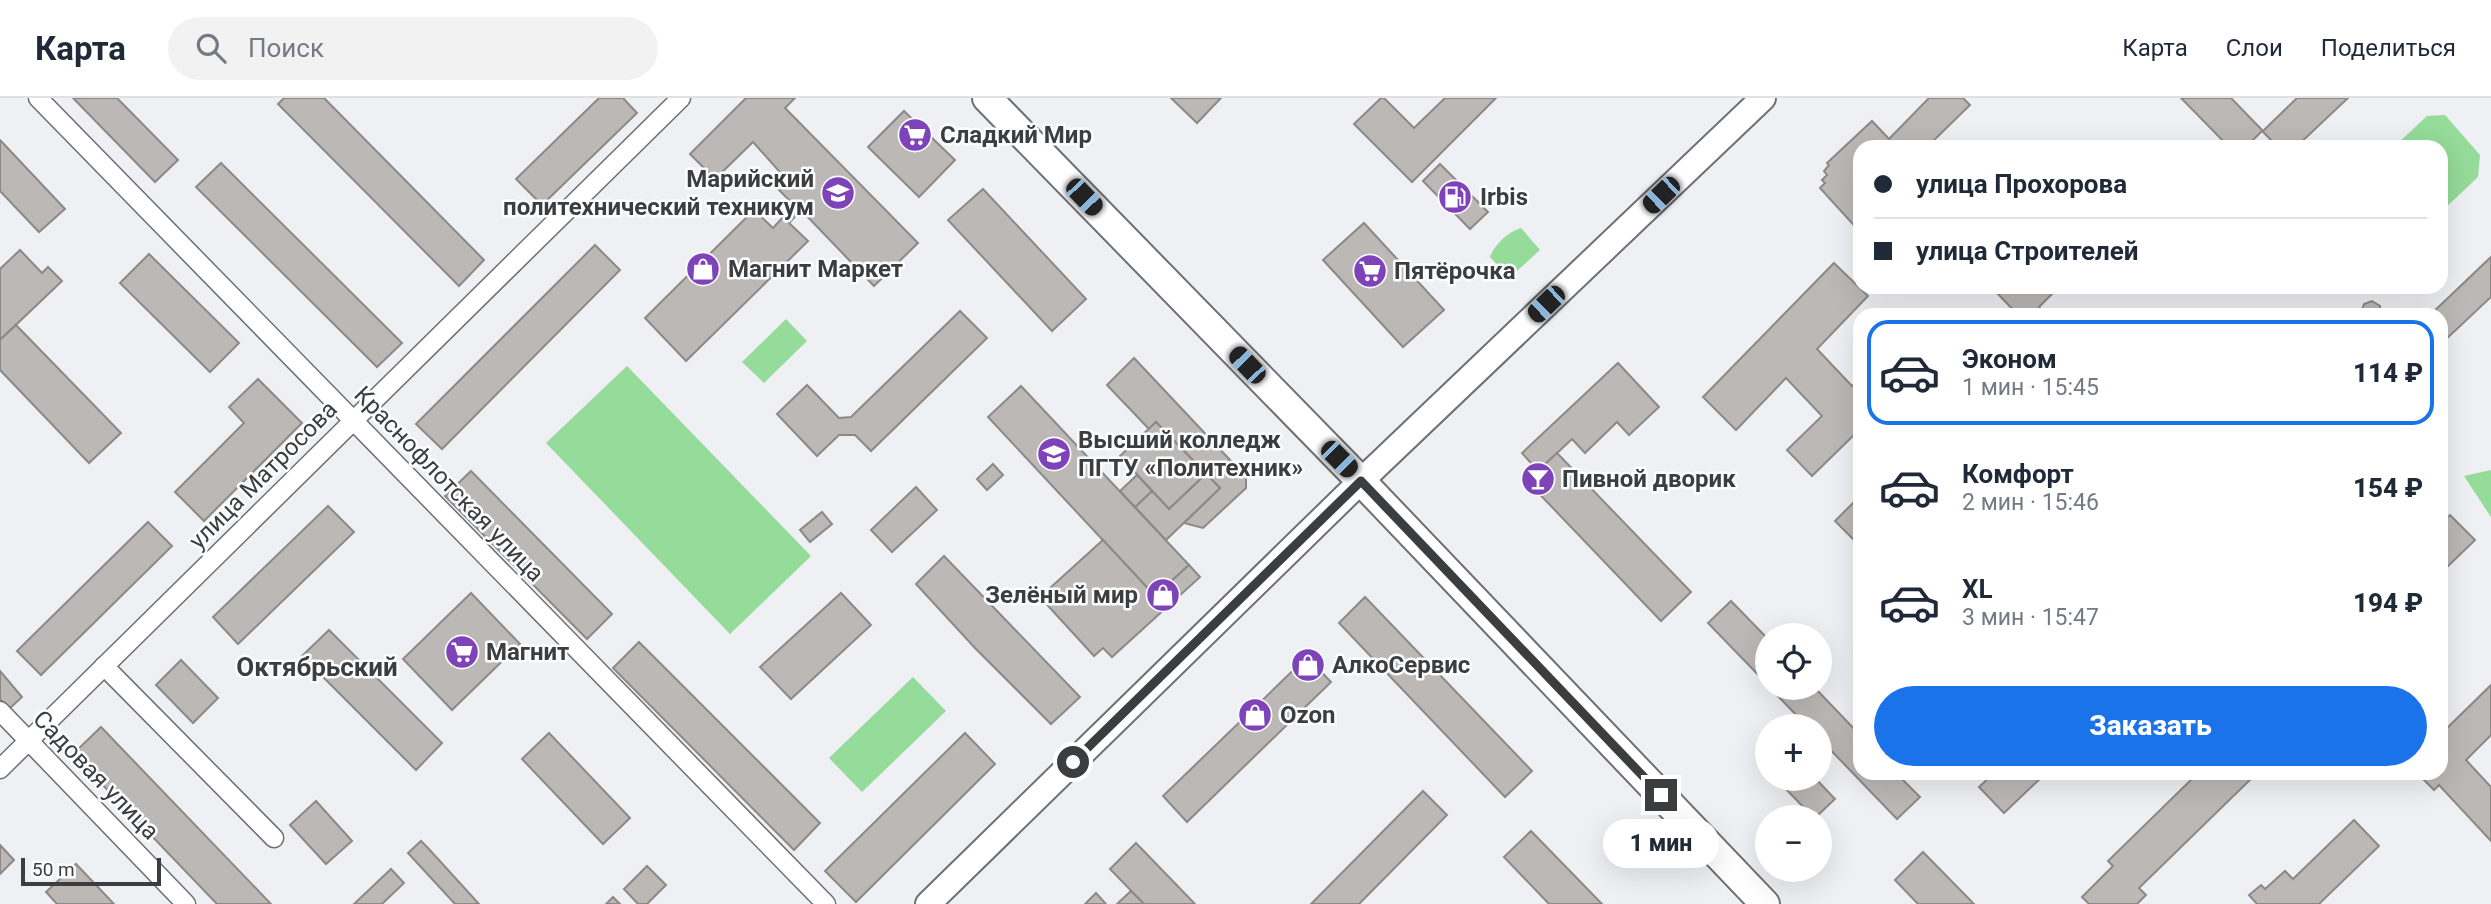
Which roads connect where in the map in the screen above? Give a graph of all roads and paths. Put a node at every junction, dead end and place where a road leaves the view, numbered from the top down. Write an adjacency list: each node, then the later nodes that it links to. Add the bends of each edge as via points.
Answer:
1 (38, 98): 5 (street, Краснофлотская улица)
2 (681, 98): 5 (street, улица Матросова)
3 (987, 98): 6 (main road)
4 (1763, 98): 6 (street)
5 (353, 421): 7 (street, улица Матросова); 13 (street, Краснофлотская улица)
6 (1361, 481): 14 (street); 15 (main road)
7 (104, 666): 9 (street, улица Матросова); 11 (street)
8 (0, 711): 9 (street, Садовая улица)
9 (29, 740): 10 (street, улица Матросова); 12 (street, Садовая улица)
10 (0, 769)
11 (274, 838)
12 (186, 904)
13 (826, 904)
14 (929, 904)
15 (1765, 904)

